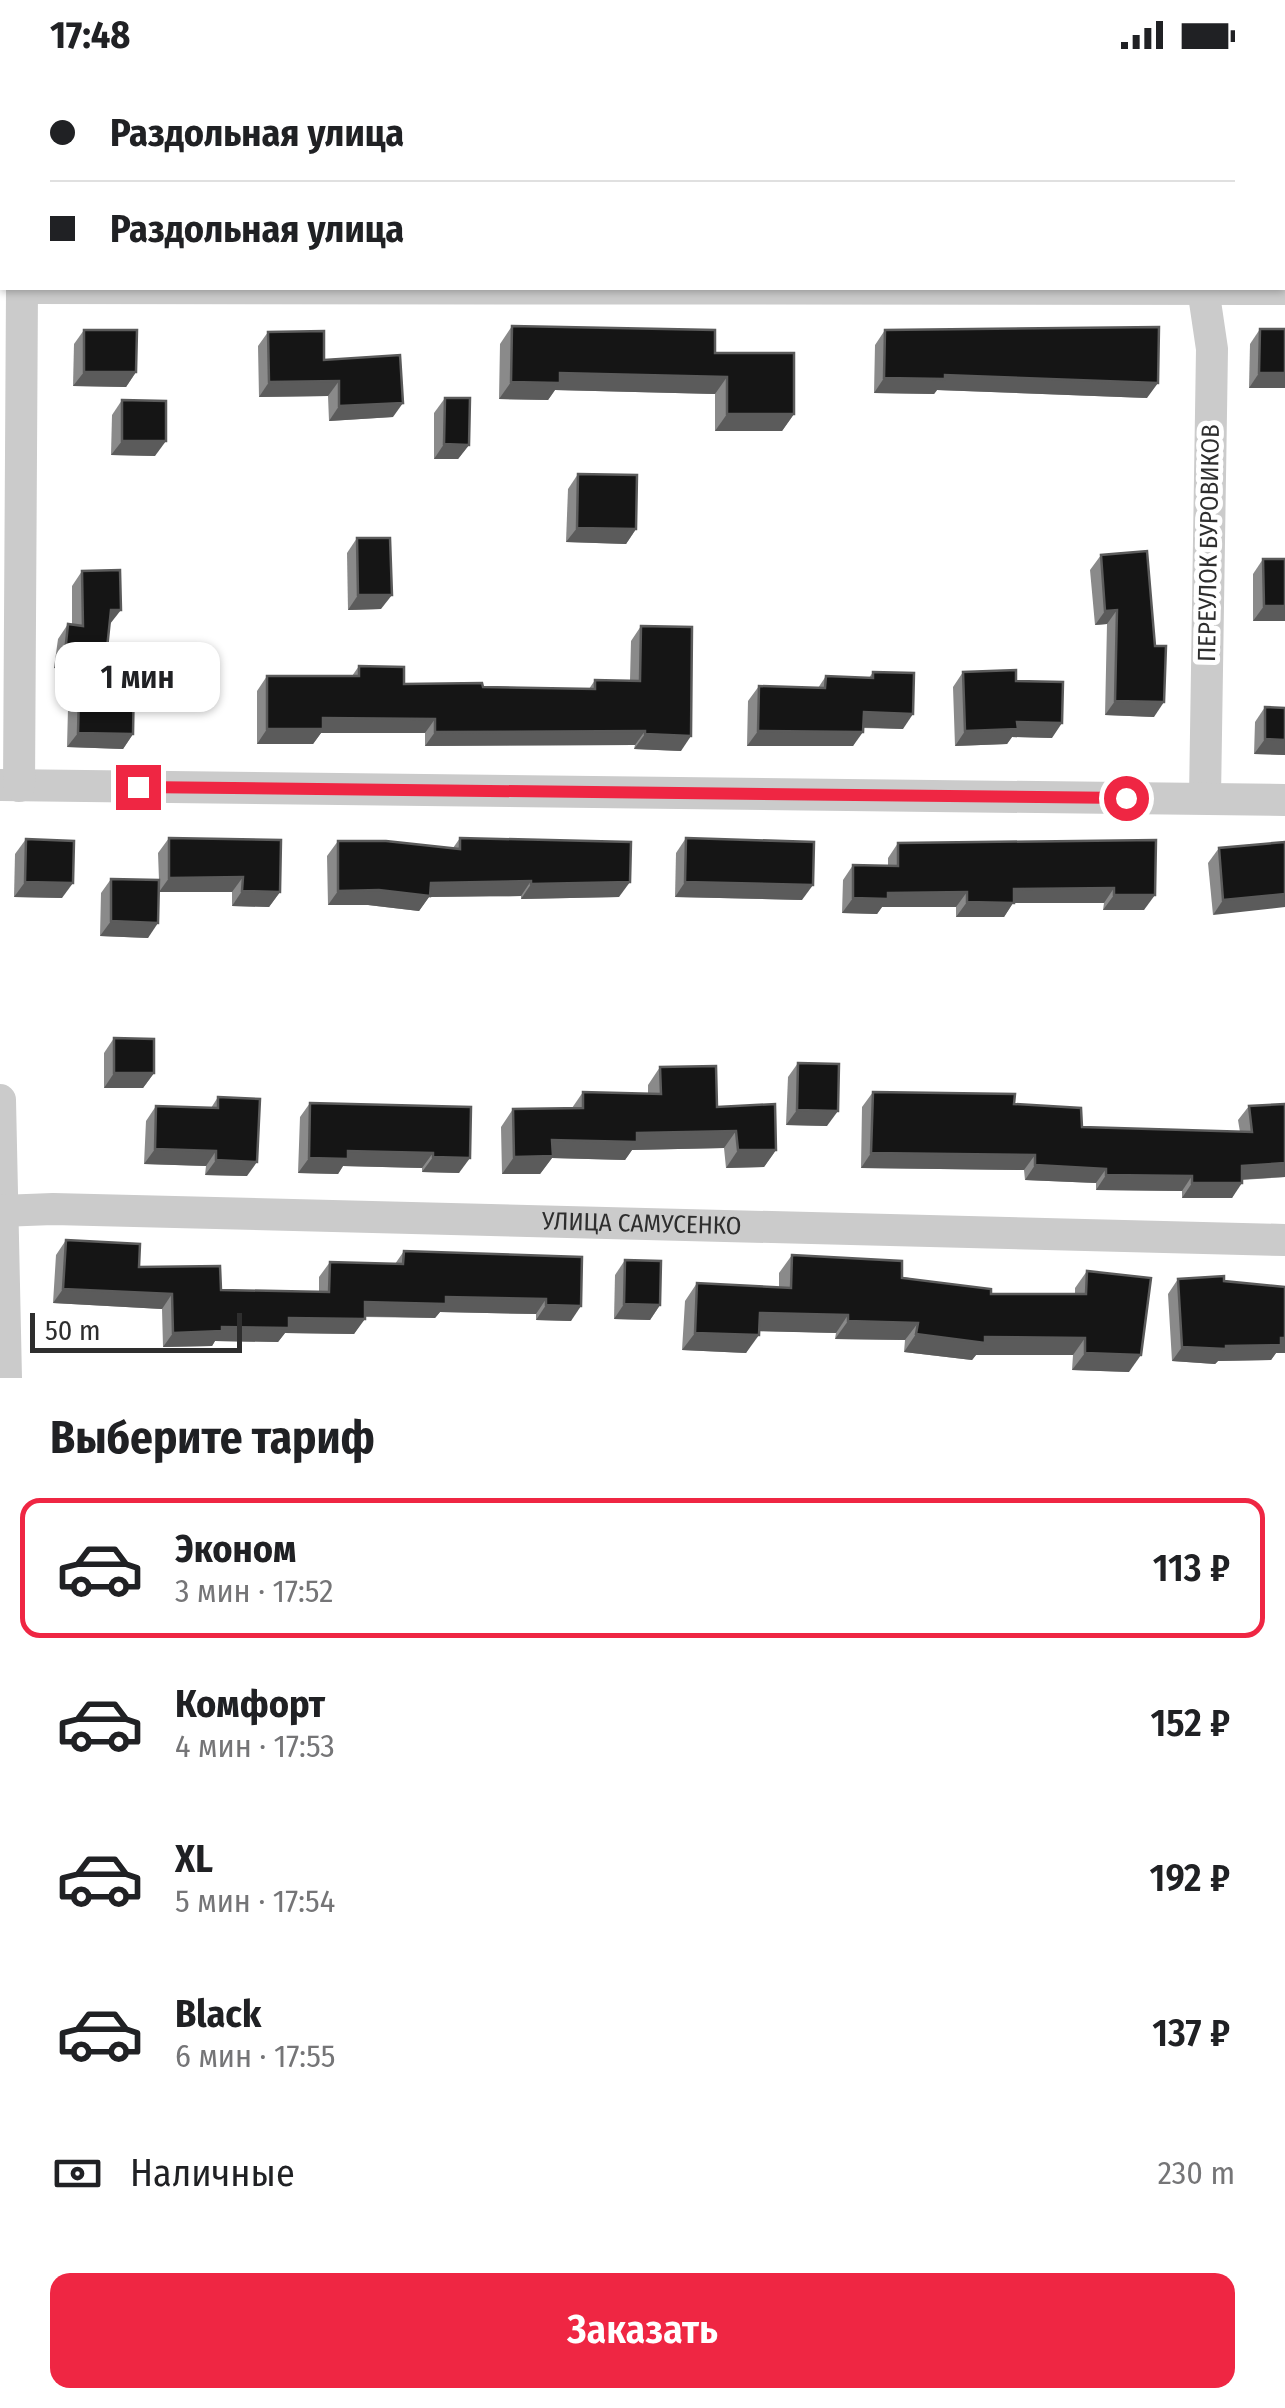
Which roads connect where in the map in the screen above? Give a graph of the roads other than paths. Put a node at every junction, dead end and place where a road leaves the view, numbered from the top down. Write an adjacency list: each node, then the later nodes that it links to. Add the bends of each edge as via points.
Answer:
1 (22, 290): 3 (street)
2 (1204, 290): 4 (street, ПЕРЕУЛОК БУРОВИКОВ, via 1212,349)
3 (10, 786): 4 (street)
4 (1204, 798): 5 (street)
5 (1285, 800)
6 (0, 1100): 7 (street)
7 (1, 1211): 8 (street, УЛИЦА САМУСЕНКО); 9 (street)
8 (1285, 1240)
9 (6, 1378)

